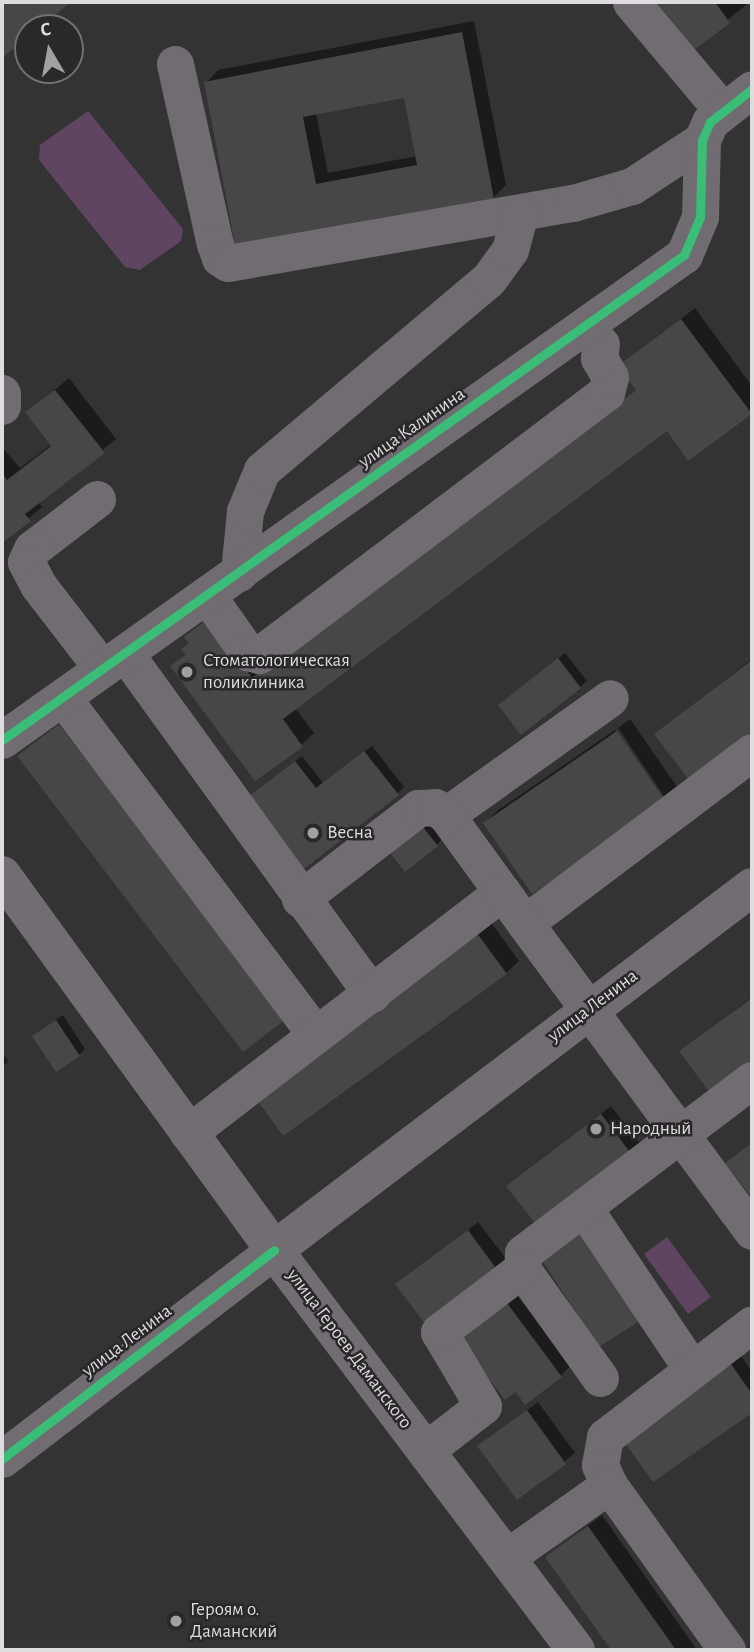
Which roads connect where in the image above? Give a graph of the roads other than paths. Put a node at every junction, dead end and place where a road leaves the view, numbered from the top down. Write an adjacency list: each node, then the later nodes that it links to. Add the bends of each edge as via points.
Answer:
1 (631, 2): 4 (street)
2 (175, 64): 6 (street, via 215,244 228,263)
3 (752, 89): 4 (street)
4 (721, 109): 5 (street)
5 (702, 140): 6 (street, via 632,186); 12 (street, улица Калинина, via 700,217 684,255)
6 (520, 213): 12 (street, via 510,250 488,280 262,470 245,511)
7 (601, 344): 13 (street, via 599,358 610,377 606,393 259,655 247,652)
8 (2, 393): 9 (street)
9 (2, 406)
10 (97, 499): 11 (street, via 28,554)
11 (16, 573): 14 (street)
12 (239, 573): 13 (street, улица Калинина)
13 (206, 595): 14 (street, улица Калинина)
14 (114, 661): 15 (street, улица Калинина); 23 (street)
15 (62, 698): 17 (street, улица Калинина); 27 (street)
16 (610, 698): 19 (street)
17 (2, 740)
18 (752, 752): 24 (street)
19 (446, 815): 22 (street); 23 (street, via 435,807 418,808)
20 (2, 875): 29 (main road, улица Героев Даманского)
21 (752, 887): 26 (main road, улица Ленина)
22 (502, 892): 24 (street); 25 (street)
23 (300, 899): 25 (street)
24 (525, 923): 26 (street)
25 (372, 993): 27 (street)
26 (589, 1009): 30 (street); 33 (main road, улица Ленина)
27 (316, 1035): 29 (street)
28 (752, 1080): 30 (street)
29 (188, 1133): 33 (main road, улица Героев Даманского)
30 (681, 1133): 31 (street); 32 (street)
31 (584, 1208): 34 (street, via 523,1253); 36 (street)
32 (752, 1231)
33 (274, 1250): 38 (main road, улица Героев Даманского); 39 (street, улица Ленина)
34 (522, 1269): 37 (street); 38 (street, via 439,1332 483,1406)
35 (752, 1324): 36 (street)
36 (691, 1368): 40 (street, via 605,1437 600,1465)
37 (600, 1378)
38 (426, 1450): 41 (main road, улица Героев Даманского)
39 (2, 1459)
40 (608, 1485): 41 (street); 43 (street)
41 (507, 1557): 42 (main road, улица Героев Даманского)
42 (576, 1650)
43 (727, 1650)

